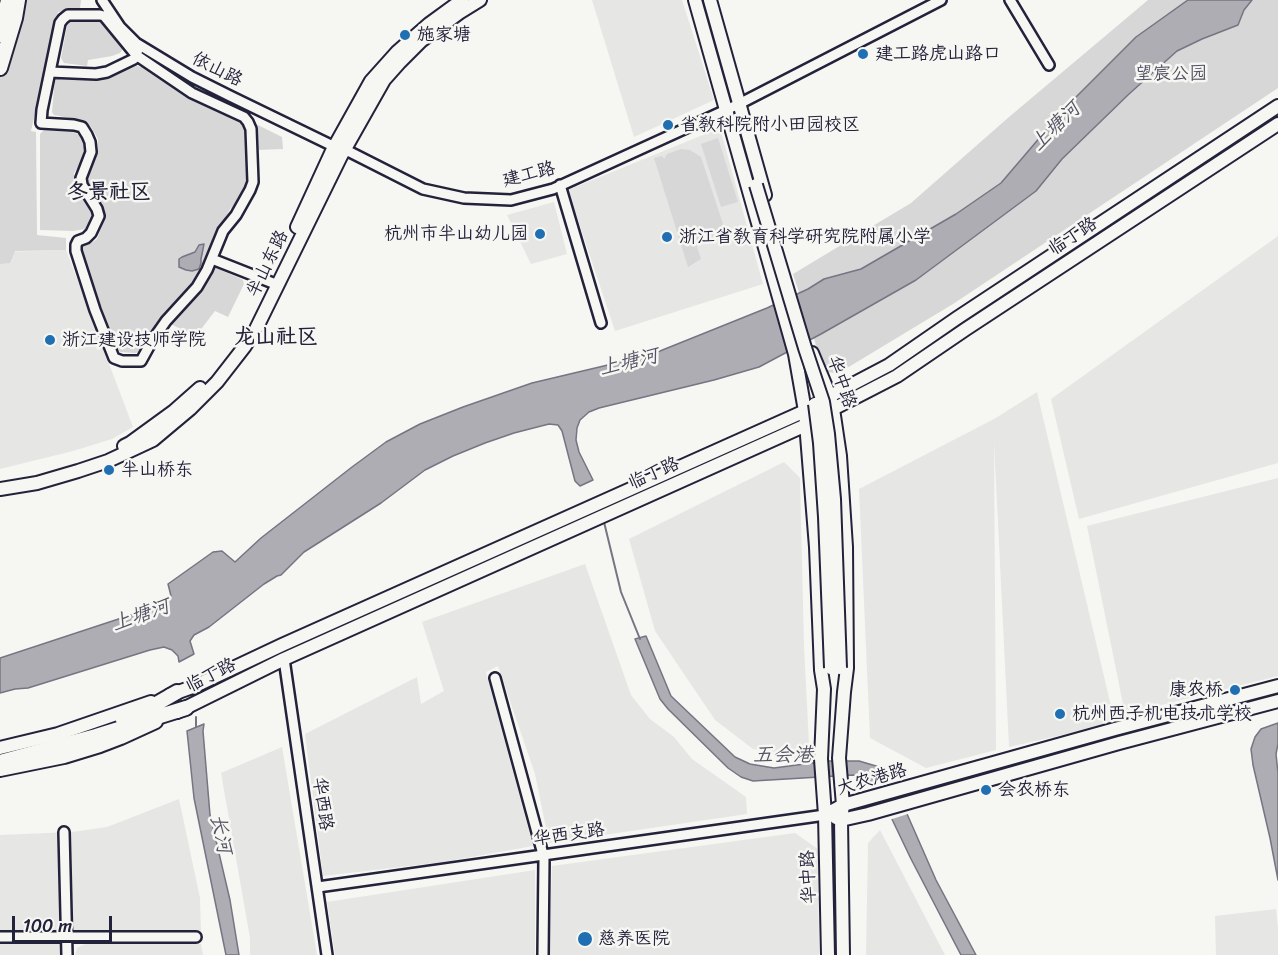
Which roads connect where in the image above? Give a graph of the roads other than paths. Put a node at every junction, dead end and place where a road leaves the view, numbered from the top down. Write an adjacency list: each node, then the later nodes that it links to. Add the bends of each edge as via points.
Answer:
1 (8, 0): 10 (highway)
2 (18, 0): 14 (highway)
3 (102, 0): 11 (street, 依山路, via 120,27)
4 (462, 0): 22 (main road, 半山东路, via 397,52 371,81)
5 (480, 0): 22 (main road, 半山东路, via 421,41 400,62)
6 (694, 0): 18 (main road, 华中路)
7 (710, 0): 16 (main road, 华中路)
8 (941, 0): 16 (street)
9 (1010, 0): 13 (street)
10 (0, 35)
11 (139, 44): 12 (street); 22 (street, 依山路, via 192,77)
12 (136, 55): 15 (street, via 107,72); 15 (street, via 104,16 68,15 60,23); 25 (street, via 192,93 244,117 251,129 253,182)
13 (1049, 65)
14 (0, 68)
15 (50, 72): 25 (street, via 41,123 82,127 90,142 91,152 81,178 99,216 91,233 78,241 76,251 114,358 141,361 166,321 197,287)
16 (739, 104): 18 (street, 建工路); 20 (main road, 华中路)
17 (1278, 106): 28 (main road, 临丁路, via 889,365)
18 (726, 109): 21 (main road, 华中路); 23 (street, 建工路)
19 (1278, 124): 29 (main road, 临丁路, via 897,376)
20 (745, 128): 24 (main road, 华中路); 28 (main road, 华中路, bridge, via 809,347)
21 (732, 131): 24 (main road, 华中路); 30 (main road, 华中路, via 795,354)
22 (339, 148): 23 (street, 建工路, via 423,189 464,198 510,200); 26 (main road, 半山东路)
23 (560, 186): 27 (street)
24 (754, 186): 35 (main road, 华中路, bridge, via 816,405)
25 (212, 259): 26 (street)
26 (274, 284): 32 (main road, 半山东路, via 243,337 201,388 130,443 34,476); 33 (main road, 半山东路, via 256,329 238,355 190,409 153,440 88,468)
27 (601, 323)
28 (830, 396): 29 (main road, 华中路); 30 (main road, 临丁路)
29 (833, 409): 31 (main road, 临丁路); 40 (main road, 华中路, via 846,546)
30 (805, 411): 31 (main road, 华中路); 39 (main road, 临丁路)
31 (806, 425): 34 (main road, 临丁路); 38 (main road, 华中路)
32 (0, 481)
33 (0, 489)
34 (284, 658): 42 (main road, 临丁路); 54 (street, 华西路)
35 (835, 668): 38 (main road, 华中路); 40 (main road, 华中路)
36 (495, 678): 53 (street)
37 (1278, 686): 48 (main road, 大农港路, via 1115,729)
38 (824, 689): 50 (main road, 华中路, via 821,759)
39 (177, 692): 43 (highway); 44 (main road, 临丁路, via 58,734)
40 (844, 692): 49 (main road, 华中路, via 839,758)
41 (1278, 702): 48 (main road, 大农港路)
42 (186, 708): 43 (highway); 47 (main road, 临丁路, via 100,746)
43 (140, 719): 45 (highway); 46 (highway)
44 (0, 748)
45 (0, 756)
46 (0, 762)
47 (0, 770)
48 (913, 793): 49 (main road, 大农港路); 51 (main road, 大农港路, via 868,814)
49 (843, 805): 50 (main road, 大农港路); 51 (main road, 华中路)
50 (825, 815): 51 (main road, 大农港路); 53 (street, 华西支路); 61 (main road, 华中路)
51 (841, 820): 62 (main road, 华中路)
52 (64, 832): 56 (street)
53 (543, 855): 54 (street, 华西支路); 60 (street)
54 (318, 887): 59 (street, 华西路)
55 (0, 937): 56 (street)
56 (67, 937): 57 (street); 58 (street)
57 (196, 937)
58 (67, 955)
59 (327, 955)
60 (543, 955)
61 (828, 955)
62 (843, 955)

